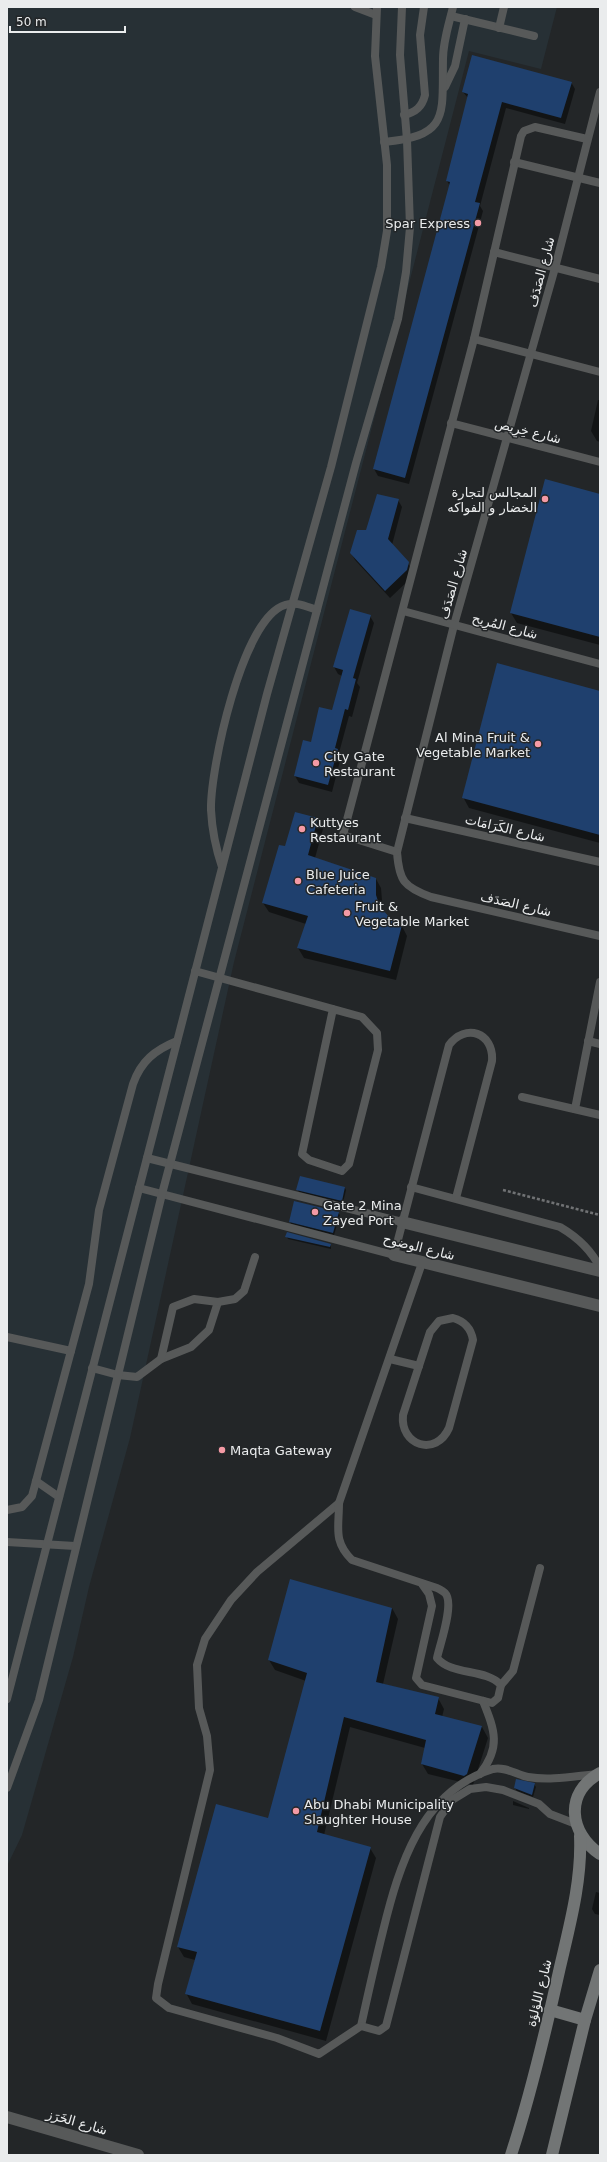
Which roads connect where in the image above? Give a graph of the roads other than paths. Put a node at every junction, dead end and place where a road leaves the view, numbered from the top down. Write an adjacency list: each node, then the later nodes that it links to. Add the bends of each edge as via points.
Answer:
1 (355, 7): 6 (lane)
2 (402, 7): 13 (lane, via 400,55)
3 (424, 7): 13 (lane, via 420,36 424,101 417,110)
4 (453, 7): 7 (lane)
5 (504, 7): 9 (lane)
6 (377, 11): 16 (lane, via 375,56)
7 (451, 16): 8 (lane); 11 (lane, via 444,50)
8 (465, 19): 9 (lane); 11 (lane, via 455,66)
9 (499, 28): 10 (lane)
10 (534, 36)
11 (444, 88): 15 (lane, via 440,112 430,131)
12 (600, 95): 14 (lane, شارع الصَدَف)
13 (404, 115): 15 (lane)
14 (587, 139): 17 (lane, via 535,127 529,128 521,136); 18 (lane, شارع الصَدَف)
15 (407, 140): 16 (lane); 30 (lane, via 410,226 398,319 358,456)
16 (384, 142): 29 (lane, via 388,202 387,231 381,267 331,467)
17 (514, 162): 18 (lane); 20 (lane)
18 (577, 178): 19 (lane); 21 (lane, شارع الصَدَف)
19 (600, 183)
20 (494, 252): 21 (lane); 23 (lane)
21 (555, 268): 22 (lane); 24 (lane, شارع الصَدَف)
22 (600, 279)
23 (474, 339): 24 (lane); 26 (lane)
24 (530, 354): 25 (lane); 27 (lane, شارع الصَدَف)
25 (600, 372)
26 (450, 423): 27 (lane, شارع خِرِيص); 31 (lane)
27 (508, 438): 28 (lane, شارع خِرِيص); 32 (lane, شارع الصَدَف)
28 (600, 462)
29 (293, 603): 30 (lane); 37 (lane); 37 (lane, via 283,605 262,626 237,679 212,792 212,828)
30 (318, 610): 40 (lane)
31 (403, 611): 32 (lane, شارع المُرِيح); 35 (lane, via 343,835)
32 (454, 625): 33 (lane, شارع المُرِيح); 34 (lane, شارع الصَدَف)
33 (600, 664)
34 (405, 818): 35 (lane, شارع الصَدَف); 36 (lane, شارع الكَرَامَات)
35 (397, 852): 38 (lane, شارع الصَدَف, via 399,873 412,890 431,897)
36 (600, 862)
37 (222, 868): 39 (lane)
38 (600, 936)
39 (195, 971): 40 (lane); 43 (lane)
40 (220, 978): 42 (lane); 50 (lane)
41 (600, 982): 44 (lane)
42 (333, 1009): 42 (lane, via 362,1017 376,1033 378,1050 349,1164 342,1171 309,1160 302,1154)
43 (177, 1041): 49 (lane); 64 (lane, via 163,1046 147,1058 136,1075 99,1210 92,1271)
44 (588, 1041): 45 (lane); 47 (lane)
45 (600, 1044)
46 (522, 1097): 47 (lane)
47 (575, 1109): 48 (lane)
48 (600, 1114)
49 (146, 1158): 50 (lane, شارع الوضوح); 52 (lane)
50 (170, 1164): 53 (lane); 55 (lane, شارع الوضوح)
51 (411, 1187): 54 (lane); 54 (lane, via 448,1045 458,1035 472,1033 489,1042 493,1054); 55 (lane)
52 (139, 1188): 53 (lane, شارع الوضوح); 68 (lane)
53 (162, 1194): 56 (lane, شارع الوضوح); 69 (lane)
54 (456, 1198): 59 (lane, via 560,1227 581,1241)
55 (402, 1222): 56 (lane); 60 (street, شارع الوضوح)
56 (394, 1255): 58 (street, شارع الوضوح)
57 (255, 1257): 61 (lane, via 244,1290 235,1299)
58 (422, 1263): 62 (street, شارع الوضوح); 65 (lane)
59 (600, 1268)
60 (600, 1271)
61 (218, 1302): 66 (lane, via 209,1330 191,1347); 66 (lane, via 194,1299 173,1307)
62 (600, 1306)
63 (7, 1337): 64 (lane)
64 (71, 1351): 70 (lane)
65 (390, 1358): 67 (lane); 72 (lane)
66 (162, 1359): 69 (lane, via 137,1377)
67 (419, 1366): 67 (lane, via 402,1422 412,1440 431,1444 442,1439 449,1428 473,1340 469,1328 459,1320 439,1321 430,1332)
68 (92, 1368): 69 (lane); 71 (lane)
69 (118, 1375): 76 (lane)
70 (36, 1481): 71 (lane); 73 (lane, via 32,1496 26,1504 17,1509)
71 (59, 1497): 75 (lane)
72 (340, 1503): 78 (lane, via 339,1542 352,1560); 91 (lane, via 257,1572 232,1600 205,1639 197,1665 199,1708 207,1736 210,1770 156,1998 169,2008 277,2038 319,2054)
73 (7, 1510)
74 (7, 1542): 75 (lane)
75 (46, 1545): 76 (lane); 80 (lane)
76 (75, 1546): 84 (lane, via 39,1700)
77 (540, 1568): 79 (lane, via 513,1671)
78 (422, 1584): 79 (lane, via 445,1593 449,1602 437,1658 446,1665 496,1679); 81 (lane, via 429,1594 432,1606 416,1678 422,1685)
79 (502, 1685): 81 (lane, via 498,1698 492,1703)
80 (7, 1699)
81 (482, 1701): 83 (lane, via 491,1722 495,1741 491,1760)
82 (600, 1773): 83 (lane, via 555,1778 528,1777 495,1768); 85 (street, via 587,1782 578,1795 575,1809)
83 (480, 1775): 91 (lane, via 464,1782 436,1805 409,1848 395,1883)
84 (7, 1788)
85 (576, 1824): 86 (street); 91 (lane, via 550,1814 539,1804 503,1790 486,1787 470,1790 452,1800 440,1818 386,2026 379,2031)
86 (580, 1836): 87 (street, via 589,1847); 89 (street, شارع اللؤلؤة, via 579,1876)
87 (600, 1854)
88 (600, 1970): 90 (street)
89 (550, 2010): 90 (street); 94 (street, شارع اللؤلؤة)
90 (585, 2020): 95 (street)
91 (361, 2026)
92 (7, 2117): 93 (street, شارع الخَرَز)
93 (138, 2155)
94 (511, 2155)
95 (552, 2155)

